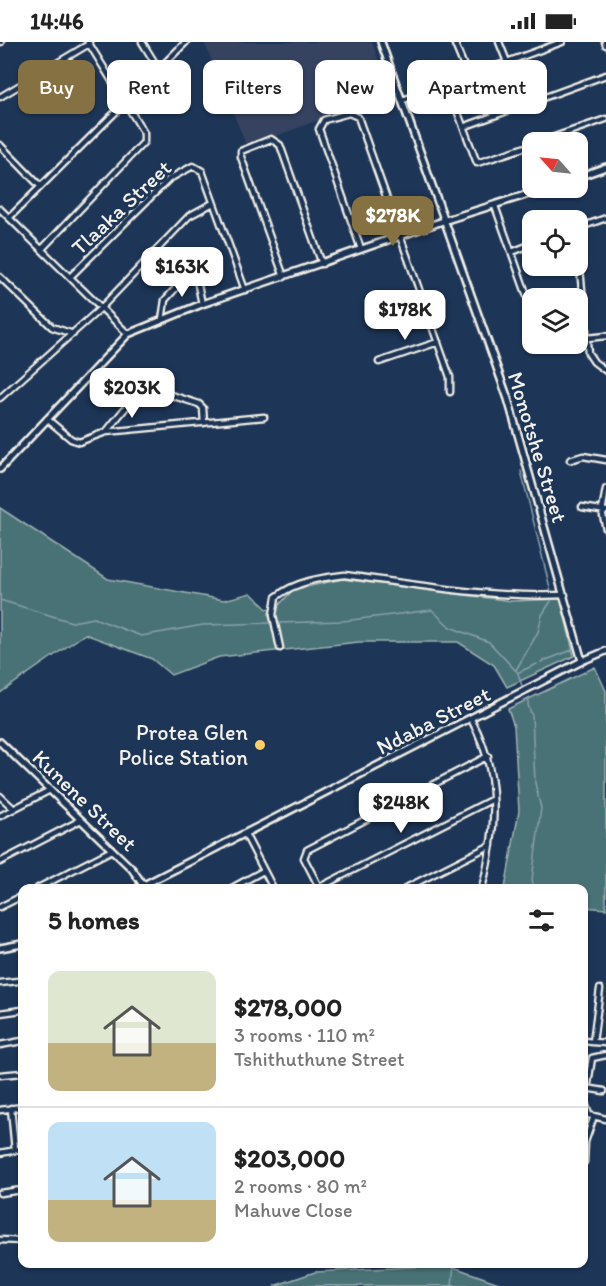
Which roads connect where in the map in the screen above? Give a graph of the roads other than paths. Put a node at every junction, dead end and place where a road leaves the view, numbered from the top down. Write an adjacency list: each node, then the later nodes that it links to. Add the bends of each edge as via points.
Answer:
1 (142, 42): 8 (street)
2 (186, 42): 9 (street)
3 (381, 42): 17 (street, Monotshe Street)
4 (454, 42): 10 (street)
5 (499, 42): 11 (street)
6 (562, 42): 12 (street)
7 (89, 43): 13 (street); 15 (street)
8 (153, 60)
9 (167, 60)
10 (461, 60)
11 (506, 60)
12 (512, 60)
13 (107, 72)
14 (606, 75): 22 (street)
15 (0, 97)
16 (407, 98): 17 (street)
17 (402, 100): 35 (street, Monotshe Street)
18 (111, 114): 28 (street)
19 (133, 114): 39 (street, via 144,133 144,142)
20 (458, 114): 22 (street)
21 (606, 119): 23 (street)
22 (463, 127): 25 (street, via 477,163)
23 (569, 132)
24 (0, 145): 28 (street)
25 (522, 148)
26 (606, 167): 27 (street)
27 (588, 173)
28 (40, 186): 33 (street)
29 (522, 197): 31 (street)
30 (213, 203): 45 (street, Tlaaka Street, via 202,171 197,167 179,171); 47 (street); 49 (street, via 189,216)
31 (495, 207): 35 (street); 41 (street)
32 (0, 209): 33 (street)
33 (9, 218): 39 (street)
34 (606, 218): 36 (street)
35 (446, 220): 37 (street); 72 (street, Monotshe Street, via 508,399)
36 (588, 224)
37 (401, 236): 40 (street); 40 (street, via 358,117 349,112 324,120 319,129); 55 (street)
38 (522, 248): 41 (street)
39 (42, 249): 45 (street)
40 (361, 249): 42 (street)
41 (512, 252): 46 (street)
42 (322, 264): 44 (street); 44 (street, via 278,142 271,139 241,151 241,157)
43 (0, 277): 51 (street, via 52,327)
44 (284, 277): 47 (street)
45 (70, 278): 49 (street)
46 (524, 288)
47 (245, 290): 48 (street)
48 (202, 304): 50 (street); 50 (street, via 197,280 189,276 165,300)
49 (100, 308): 51 (street); 52 (street)
50 (162, 320): 52 (street)
51 (73, 334): 60 (street)
52 (128, 334): 62 (street)
53 (606, 336): 54 (street)
54 (588, 338)
55 (438, 342): 57 (street); 59 (street, via 450,377)
56 (588, 343): 58 (street, via 591,358)
57 (380, 362)
58 (606, 371)
59 (450, 392)
60 (0, 398)
61 (264, 417): 63 (street)
62 (47, 418): 64 (street, via 77,442); 67 (street)
63 (204, 423): 64 (street); 64 (street, via 200,404 143,386)
64 (106, 432)
65 (570, 460): 66 (street, via 583,456)
66 (606, 460)
67 (0, 469)
68 (606, 489): 70 (street)
69 (582, 507): 70 (street)
70 (604, 511): 71 (street)
71 (606, 529)
72 (565, 595): 73 (street, via 488,595 345,575 302,583 276,597 273,615); 75 (street, Monotshe Street)
73 (280, 648)
74 (606, 651): 75 (street, Ndaba Street)
75 (582, 661): 76 (street, Ndaba Street)
76 (471, 719): 78 (street); 85 (street, Ndaba Street)
77 (0, 742): 79 (street, Kunene Street)
78 (488, 756): 81 (street); 95 (street, via 307,850 305,861)
79 (50, 790): 82 (street); 84 (street, Kunene Street)
80 (0, 796): 82 (street)
81 (493, 799): 86 (street); 96 (street)
82 (14, 809): 83 (street)
83 (0, 816)
84 (81, 820): 87 (street, Kunene Street); 88 (street)
85 (245, 834): 89 (street); 92 (street, Ndaba Street)
86 (491, 845): 97 (street); 98 (street)
87 (112, 850): 90 (street); 91 (street, Kunene Street, via 136,873)
88 (0, 862)
89 (263, 871): 93 (street); 94 (street)
90 (46, 884)
91 (140, 884)
92 (147, 884)
93 (239, 884)
94 (271, 884)
95 (316, 884)
96 (326, 884)
97 (414, 884)
98 (484, 884)
99 (18, 898): 100 (street)
100 (0, 907)
101 (18, 945): 102 (street)
102 (0, 948)
103 (18, 981): 104 (street)
104 (0, 983)
105 (600, 989): 110 (street)
106 (18, 1011): 107 (street)
107 (0, 1013)
108 (588, 1041): 110 (street)
109 (18, 1042): 112 (street)
110 (593, 1042): 111 (street)
111 (606, 1043)
112 (0, 1045)
113 (605, 1055): 116 (street, via 592,1057)
114 (18, 1073): 115 (street)
115 (0, 1075)
116 (588, 1078)
117 (588, 1088): 118 (street)
118 (604, 1091)
119 (18, 1107): 120 (street)
120 (11, 1108): 121 (street); 126 (street)
121 (0, 1110)
122 (588, 1114): 123 (street)
123 (594, 1116): 124 (street); 125 (street)
124 (606, 1119)
125 (588, 1133)
126 (15, 1150): 127 (street); 128 (street)
127 (18, 1150)
128 (0, 1153)
129 (18, 1191): 130 (street)
130 (0, 1193)
131 (0, 1240): 132 (street)
132 (18, 1241)

